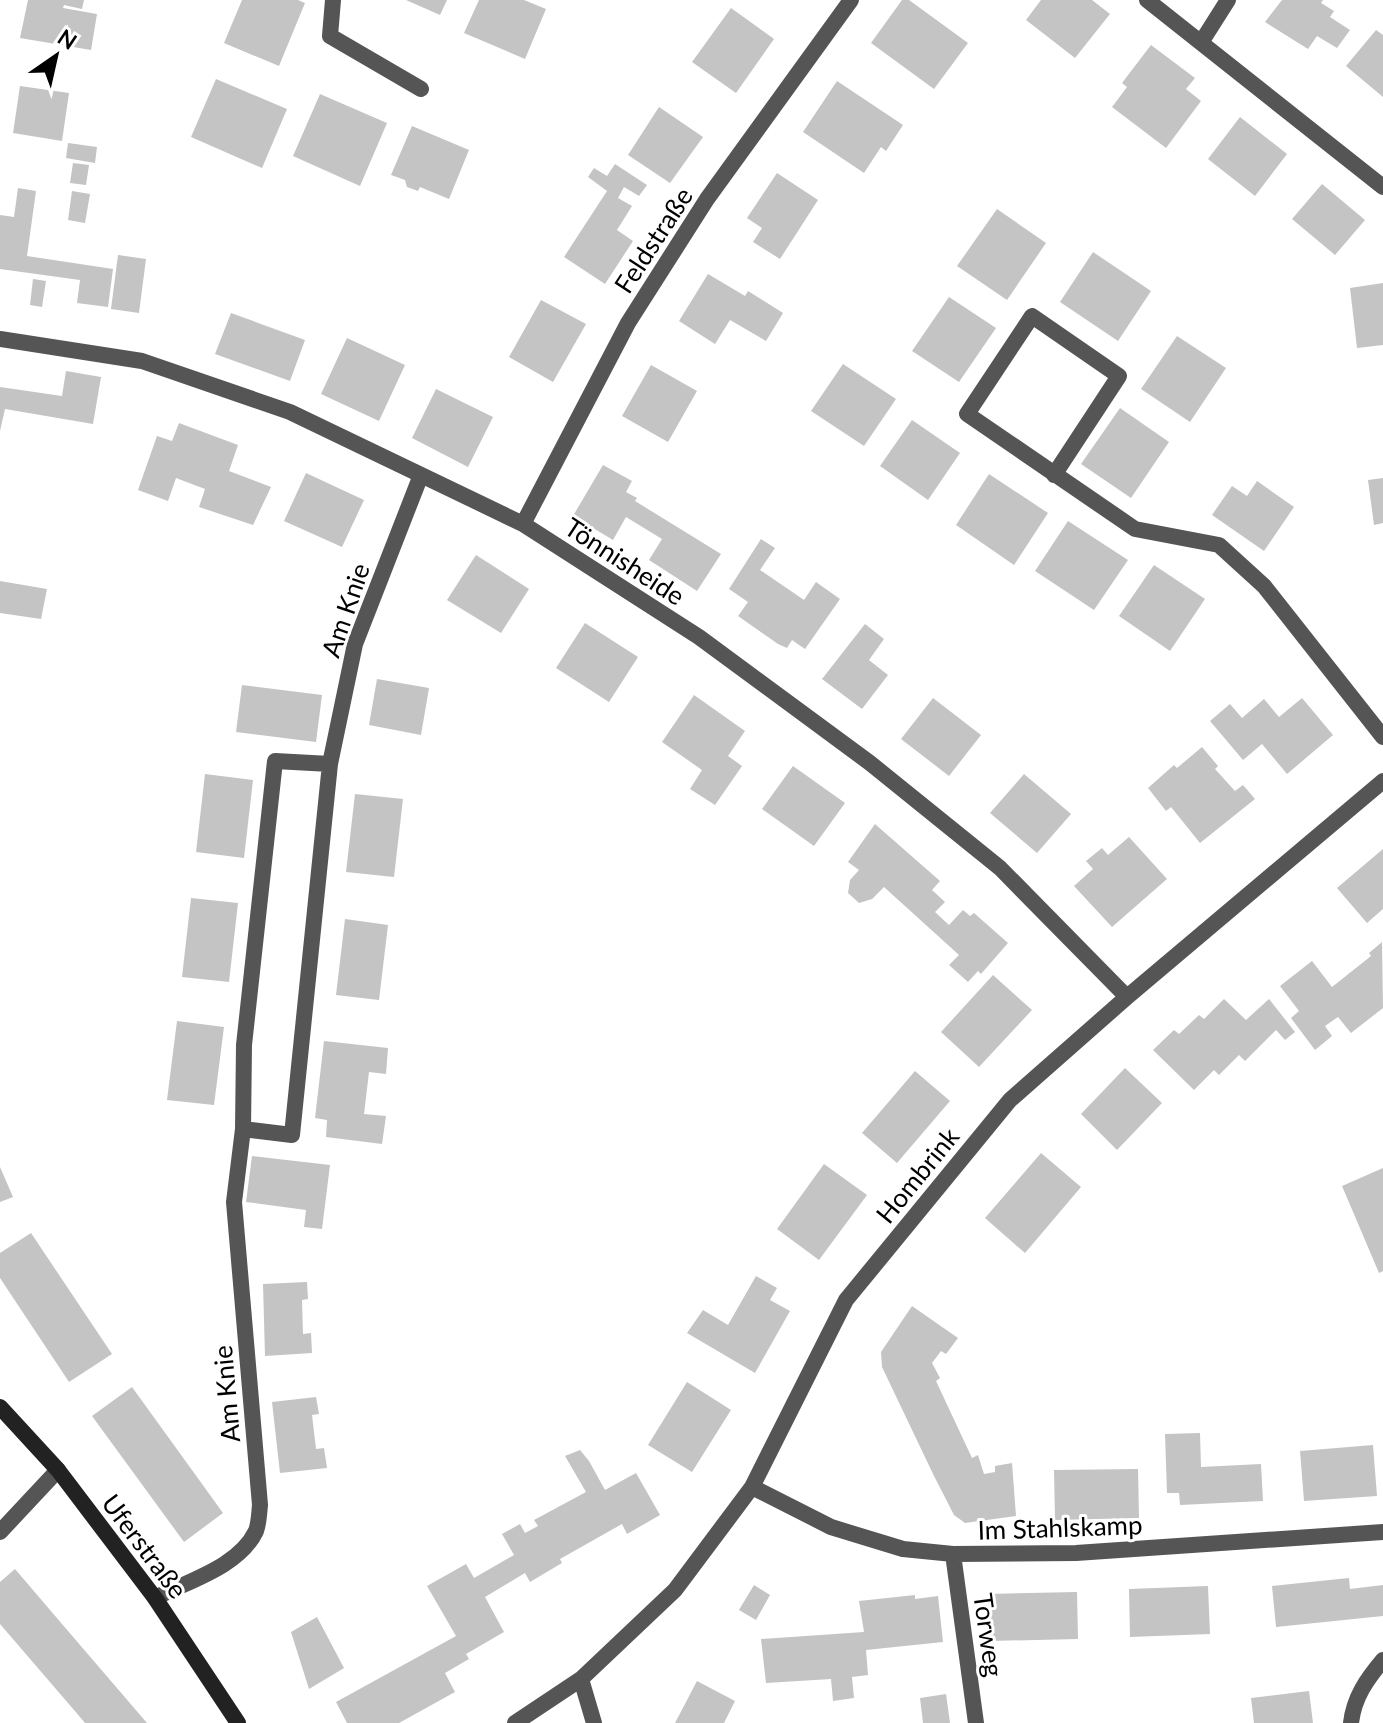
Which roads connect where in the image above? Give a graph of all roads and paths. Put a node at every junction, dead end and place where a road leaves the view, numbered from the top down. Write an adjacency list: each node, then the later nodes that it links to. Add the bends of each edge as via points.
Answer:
1 (333, 0): 6 (street, via 330,36)
2 (851, 0): 11 (street, Feldstraße, via 707,199 628,323)
3 (1147, 0): 5 (street)
4 (1228, 0): 5 (street)
5 (1202, 41): 7 (street)
6 (421, 89)
7 (1383, 187)
8 (0, 339): 9 (street, Tönnisheide, via 142,361 290,412)
9 (421, 475): 11 (street, Tönnisheide); 13 (street, Am Knie, via 355,644)
10 (1054, 475): 10 (street, via 1119,376 1032,316 967,414); 12 (street, via 1135,529 1219,545 1264,586)
11 (523, 524): 15 (street, Tönnisheide, via 699,637 870,763 1000,868)
12 (1383, 737)
13 (330, 764): 16 (street, Am Knie, via 292,1135); 16 (street, Am Knie, via 275,761 244,1045)
14 (1383, 781): 15 (street, Hombrink)
15 (1127, 997): 19 (street, Hombrink, via 1010,1100 846,1300)
16 (243, 1129): 23 (street, Am Knie, via 234,1202 258,1528 230,1560)
17 (0, 1407): 18 (main road, Uferstraße)
18 (58, 1470): 20 (street); 23 (main road, Uferstraße)
19 (752, 1487): 22 (street, Im Stahlskamp, via 831,1527 903,1549); 25 (street, Hombrink, via 675,1590)
20 (0, 1532)
21 (1383, 1532): 22 (street, Im Stahlskamp, via 1076,1553)
22 (953, 1554): 29 (street, Torweg)
23 (155, 1598): 26 (main road, Uferstraße)
24 (1383, 1660): 30 (street, via 1353,1706)
25 (581, 1679): 27 (street, Hombrink); 28 (street)
26 (238, 1723)
27 (515, 1723)
28 (594, 1723)
29 (976, 1723)
30 (1351, 1723)

